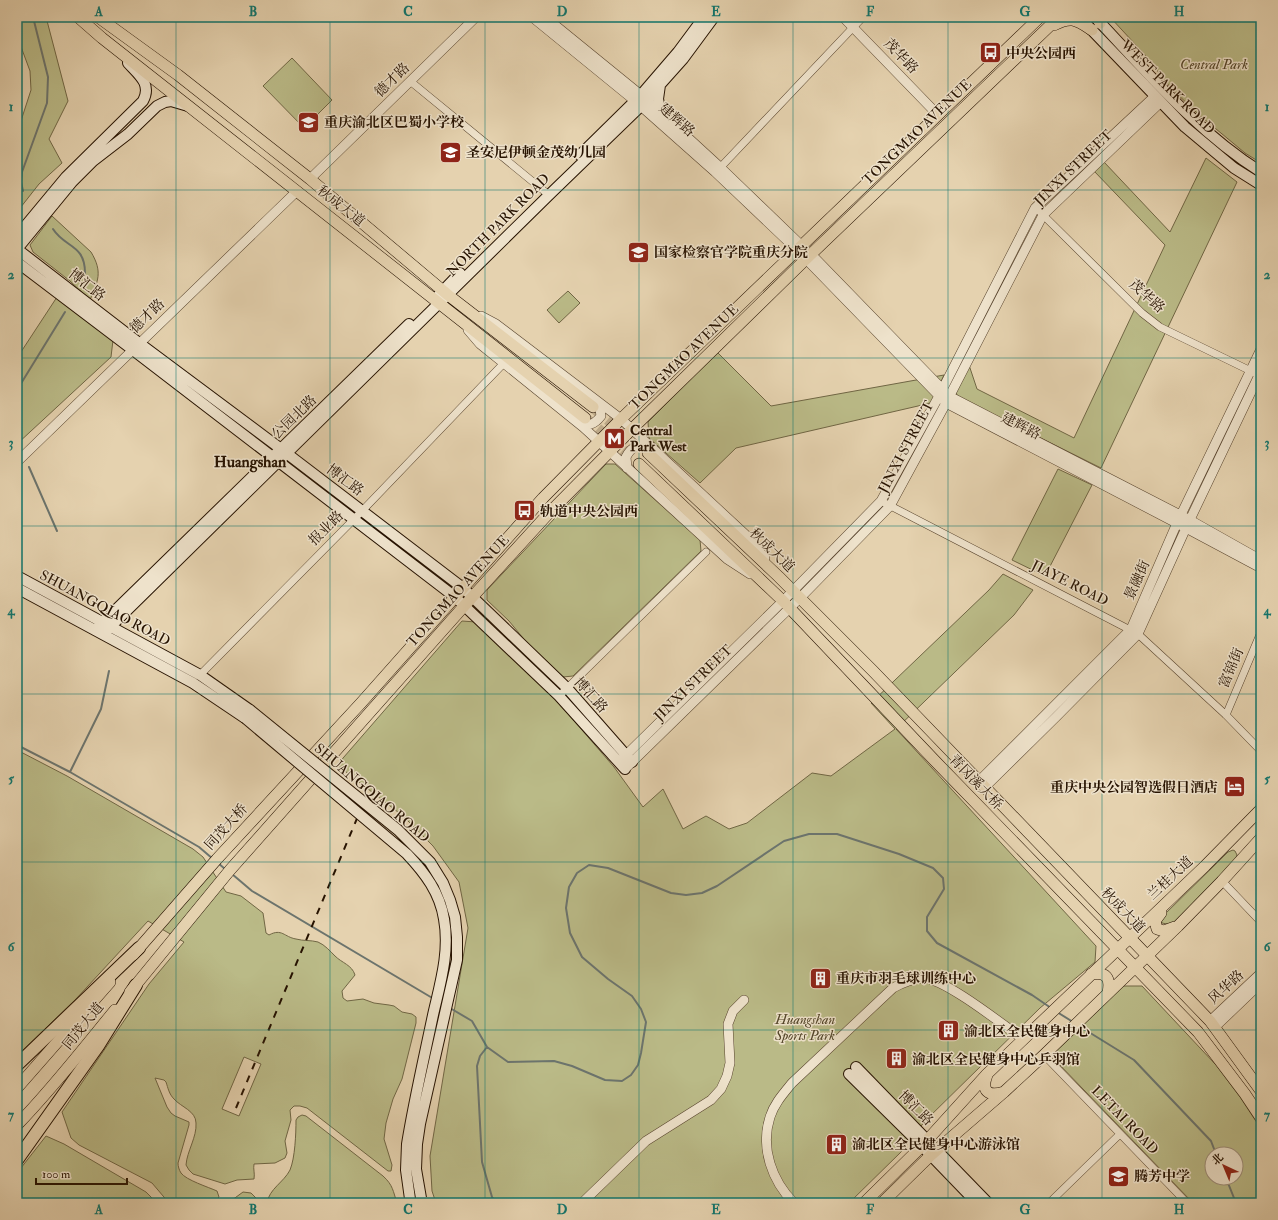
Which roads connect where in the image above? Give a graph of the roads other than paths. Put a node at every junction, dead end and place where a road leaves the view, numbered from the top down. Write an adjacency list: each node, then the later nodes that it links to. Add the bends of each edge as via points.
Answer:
1 (71, 17): 19 (street)
2 (78, 17): 19 (main road, 秋成大道)
3 (98, 17): 18 (main road, 秋成大道)
4 (102, 17): 18 (street)
5 (476, 17): 21 (street, 德才路)
6 (532, 17): 24 (street, 建辉路)
7 (545, 17): 24 (street, 建辉路)
8 (704, 17): 24 (main road, NORTH PARK ROAD)
9 (714, 17): 22 (main road, NORTH PARK ROAD)
10 (843, 17): 16 (street, 茂华路)
11 (863, 17): 16 (street)
12 (1059, 17): 17 (main road, TONGMAO AVENUE)
13 (1080, 17): 15 (main road, WEST PARK ROAD)
14 (1039, 18): 27 (main road, TONGMAO AVENUE)
15 (1096, 22): 17 (main road, via 1071,19); 23 (main road, WEST PARK ROAD); 29 (main road, WEST PARK ROAD, via 1192,119)
16 (853, 27): 27 (street, 茂华路); 28 (street)
17 (1048, 28): 39 (main road, TONGMAO AVENUE)
18 (114, 29): 30 (main road, 秋成大道, via 178,75)
19 (102, 38): 20 (main road, 秋成大道)
20 (118, 50): 25 (main road, 秋成大道); 36 (main road, via 146,85 143,101 66,177)
21 (410, 82): 30 (street, 德才路); 33 (street)
22 (660, 85): 24 (main road, NORTH PARK ROAD); 26 (main road, via 658,99)
23 (1158, 99): 31 (main road, WEST PARK ROAD, via 1197,138 1234,168); 34 (street, JINXI STREET); 35 (street, JINXI STREET)
24 (641, 100): 26 (street, 建辉路); 28 (street, 建辉路); 33 (main road, NORTH PARK ROAD)
25 (190, 106): 32 (main road, 秋成大道); 38 (main road, via 171,101 157,106 72,182)
26 (661, 113): 28 (street, 建辉路)
27 (938, 115): 37 (main road, TONGMAO AVENUE)
28 (718, 169): 37 (street, 建辉路)
29 (1261, 172)
30 (310, 179): 41 (main road, 秋成大道)
31 (1261, 185)
32 (297, 191): 42 (main road, 秋成大道); 44 (street, 德才路)
33 (547, 193): 41 (main road, NORTH PARK ROAD)
34 (1035, 208): 35 (street, 茂华路); 48 (street, JINXI STREET)
35 (1043, 214): 47 (street, 茂华路, via 1142,313 1160,327); 48 (street, JINXI STREET)
36 (17, 236)
37 (800, 248): 50 (main road, TONGMAO AVENUE)
38 (17, 249): 44 (main road, 博汇路)
39 (809, 257): 48 (street, 建辉路); 52 (main road, TONGMAO AVENUE)
40 (17, 262): 44 (main road, 博汇路)
41 (446, 293): 42 (main road, 公园北路); 49 (main road, 秋成大道)
42 (437, 301): 43 (main road, 秋成大道); 55 (main road, 公园北路)
43 (457, 317): 46 (street, via 480,344); 51 (main road, 秋成大道)
44 (136, 346): 55 (main road, 博汇路); 57 (main road, 博汇路); 58 (street, 德才路)
45 (1261, 349): 47 (street, 景融街)
46 (504, 363): 51 (street); 63 (street, 报业路)
47 (1258, 373): 65 (street, 景融街); 66 (street, 景融街)
48 (944, 396): 61 (street, JINXI STREET); 62 (street, JINXI STREET); 65 (street, 建辉路)
49 (595, 404): 50 (street); 51 (street, via 600,409 601,416 595,423 588,425)
50 (621, 419): 52 (street); 53 (main road, TONGMAO AVENUE)
51 (582, 421): 53 (street)
52 (632, 429): 54 (street); 56 (main road, TONGMAO AVENUE)
53 (599, 442): 56 (street); 73 (main road, TONGMAO AVENUE, via 543,498)
54 (648, 449): 60 (street, via 644,444 632,448 626,457); 74 (main road, 秋成大道)
55 (284, 451): 57 (main road, 公园北路); 63 (main road, 博汇路)
56 (609, 452): 60 (street); 76 (main road, TONGMAO AVENUE)
57 (276, 459): 64 (main road, 博汇路); 79 (main road, 公园北路)
58 (17, 462)
59 (639, 464): 72 (main road, 秋成大道)
60 (627, 468): 67 (street)
61 (881, 501): 62 (street, JIAYE ROAD); 74 (street, JINXI STREET)
62 (890, 506): 74 (street, JINXI STREET); 80 (street, JIAYE ROAD)
63 (362, 510): 64 (street, 报业路); 73 (main road, 博汇路)
64 (354, 519): 75 (main road, 博汇路); 85 (street, 报业路)
65 (1179, 520): 66 (street, 建辉路); 80 (street, 景融街)
66 (1188, 524): 69 (street, 建辉路); 70 (street, 建辉路); 80 (street, 景融街)
67 (706, 539): 68 (street); 72 (street, via 728,559)
68 (706, 552): 87 (street)
69 (1261, 560)
70 (1261, 568)
71 (19, 583): 79 (main road, SHUANGQIAO ROAD); 81 (main road, SHUANGQIAO ROAD)
72 (769, 587): 77 (main road, 秋成大道)
73 (463, 588): 75 (main road, TONGMAO AVENUE); 76 (main road, 博汇路)
74 (796, 594): 77 (street, JINXI STREET); 84 (main road, 秋成大道)
75 (455, 596): 78 (main road, 博汇路); 91 (main road, TONGMAO AVENUE)
76 (473, 596): 78 (main road, TONGMAO AVENUE); 87 (main road, 博汇路)
77 (786, 604): 86 (main road, 秋成大道); 94 (street, JINXI STREET)
78 (465, 605): 88 (main road, 博汇路); 104 (main road, TONGMAO AVENUE, bridge, via 230,870)
79 (106, 624): 81 (main road, 公园北路); 83 (main road, SHUANGQIAO ROAD)
80 (1134, 631): 90 (street, JIAYE ROAD); 95 (street, 景融街, via 1057,716)
81 (99, 632): 83 (main road, SHUANGQIAO ROAD)
82 (1261, 632): 90 (street, 富锦街)
83 (139, 648): 85 (main road, SHUANGQIAO ROAD); 89 (main road, SHUANGQIAO ROAD)
84 (873, 671): 93 (main road, 青冈溪大桥)
85 (200, 675): 89 (main road, SHUANGQIAO ROAD)
86 (862, 683): 106 (main road, 青冈溪大桥)
87 (567, 688): 88 (street); 94 (main road, 博汇路)
88 (558, 696): 94 (main road, 博汇路)
89 (248, 714): 130 (main road, SHUANGQIAO ROAD, bridge, via 398,830 430,862 450,900 454,917 457,960 417,1144 416,1169); 131 (main road, SHUANGQIAO ROAD, bridge, via 407,854 422,870 440,903 444,920 446,958 407,1144 406,1170)
90 (1226, 715): 92 (street, JIAYE ROAD)
91 (321, 746): 102 (main road, 同茂大桥, bridge)
92 (1261, 751)
93 (956, 757): 95 (main road, 秋成大道)
94 (626, 762)
95 (982, 784): 103 (main road, 秋成大道)
96 (1261, 809): 98 (main road, 兰桂大道)
97 (1261, 838): 99 (main road)
98 (1198, 872): 101 (main road, via 1154,921 1155,926 1161,931); 103 (main road, 兰桂大道)
99 (1222, 881): 100 (street); 101 (main road)
100 (1261, 922)
101 (1178, 926): 107 (main road)
102 (155, 930): 105 (main road, 同茂大道)
103 (1129, 937): 106 (main road, 兰桂大道); 107 (main road, 秋成大道)
104 (170, 943): 112 (main road, 同茂大道)
105 (139, 948): 118 (highway); 121 (main road, 同茂大道)
106 (1118, 949): 108 (main road); 110 (main road, 兰桂大道)
107 (1147, 956): 108 (main road); 115 (main road, 秋成大道)
108 (1135, 967): 113 (main road); 124 (main road, via 1198,1032 1246,1094)
109 (1261, 973): 115 (street, 风华路)
110 (1091, 974): 113 (main road, via 1099,973 1109,979 1110,985); 116 (main road, 兰桂大道)
111 (1261, 983): 115 (street, 风华路)
112 (136, 985): 125 (main road, 同茂大道, via 63,1075); 129 (highway, via 98,1046)
113 (1104, 996): 117 (main road)
114 (744, 1000): 132 (street, via 733,1011 728,1024 730,1063 721,1089 710,1100 646,1141)
115 (1213, 1024): 122 (main road, 秋成大道)
116 (1023, 1039): 120 (main road); 133 (street, via 938,982 922,978 906,981 893,988 778,1099 770,1117 766,1136 768,1158 775,1178)
117 (1044, 1055): 123 (main road); 126 (street, LETAI ROAD)
118 (17, 1066)
119 (852, 1071): 127 (main road, 博汇路)
120 (987, 1074): 123 (main road, via 985,1089 996,1095); 127 (main road)
121 (17, 1088)
122 (1261, 1091)
123 (1004, 1092): 128 (main road)
124 (1261, 1118)
125 (17, 1125)
126 (1120, 1134): 138 (street); 139 (street, LETAI ROAD)
127 (924, 1142): 128 (main road, 博汇路); 134 (main road)
128 (934, 1152): 135 (main road); 136 (main road, 博汇路); 137 (main road, 博汇路)
129 (17, 1160)
130 (422, 1200)
131 (410, 1201)
132 (582, 1203)
133 (794, 1203)
134 (864, 1203)
135 (882, 1203)
136 (977, 1203)
137 (988, 1203)
138 (1048, 1203)
139 (1187, 1203)

